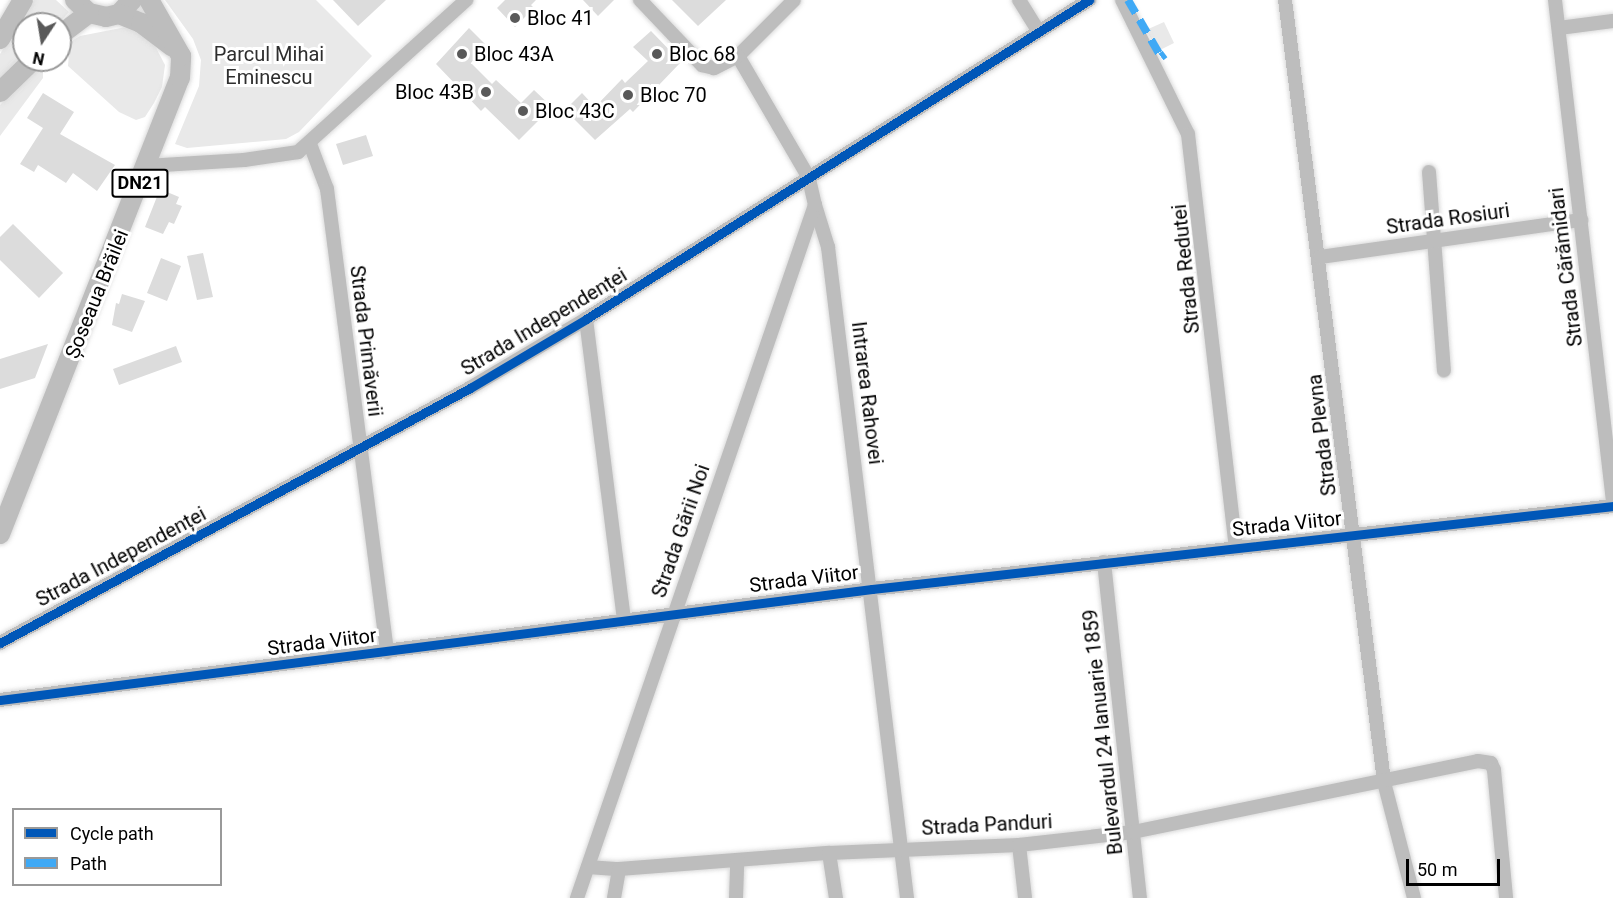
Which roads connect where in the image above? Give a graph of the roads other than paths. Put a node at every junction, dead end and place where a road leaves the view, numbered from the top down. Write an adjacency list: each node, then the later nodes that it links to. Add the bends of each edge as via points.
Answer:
1 (23, 0): 17 (highway)
2 (149, 0): 18 (highway, Șoseaua Brăilei / DN21)
3 (466, 0): 22 (street)
4 (639, 0): 19 (street, via 702,65 714,68)
5 (795, 0): 19 (street)
6 (1018, 0): 16 (street)
7 (1089, 0): 16 (street, Strada Independenței)
8 (1122, 0): 37 (street, Strada Redutei, via 1188,134)
9 (1285, 0): 29 (street, Strada Plevna)
10 (1555, 0): 15 (street, Strada Cărămidari)
11 (82, 6): 12 (highway, via 106,17); 13 (highway)
12 (126, 7): 18 (highway)
13 (72, 19)
14 (1613, 21): 15 (street)
15 (1559, 28): 27 (street, Strada Cărămidari)
16 (1038, 31): 25 (street, Strada Independenței)
17 (0, 39)
18 (178, 52): 23 (highway, Șoseaua Brăilei / DN21, via 182,64 180,78)
19 (738, 56): 25 (street)
20 (21, 72): 21 (highway)
21 (0, 92)
22 (310, 144): 23 (street, via 298,152 244,160); 32 (street, Strada Primăverii, via 327,189)
23 (146, 166): 35 (highway, Șoseaua Brăilei / DN21)
24 (1429, 172): 28 (street)
25 (808, 178): 26 (street); 30 (street, Strada Independenței)
26 (815, 205): 39 (street, Intrarea Rahovei, via 828,247); 40 (street, Strada Gării Noi)
27 (1581, 220): 28 (street, Strada Rosiuri); 33 (street, Strada Cărămidari)
28 (1434, 241): 29 (street, Strada Rosiuri); 31 (street)
29 (1320, 257): 36 (street, Strada Plevna)
30 (586, 319): 32 (street, Strada Independenței); 41 (street)
31 (1444, 370)
32 (360, 448): 42 (street, Strada Independenței); 43 (street, Strada Primăverii)
33 (1613, 501)
34 (1613, 506): 36 (street, Strada Viitor)
35 (0, 534)
36 (1353, 534): 37 (street, Strada Viitor); 45 (street, Strada Plevna)
37 (1236, 548): 38 (street, Strada Viitor)
38 (1104, 562): 39 (street, Strada Viitor); 46 (street, Bulevardul 24 Ianuarie 1859)
39 (872, 589): 40 (street, Strada Viitor); 48 (street, Intrarea Rahovei)
40 (673, 614): 41 (street, Strada Viitor); 51 (street, Strada Gării Noi)
41 (624, 620): 43 (street, Strada Viitor)
42 (0, 643)
43 (387, 652): 44 (street, Strada Viitor)
44 (0, 700)
45 (1384, 782): 46 (street, Strada Panduri); 60 (street, Strada Plevna); 61 (street, Strada Panduri, via 1478,761 1491,763)
46 (1133, 832): 47 (street, Strada Panduri); 59 (street, Bulevardul 24 Ianuarie 1859)
47 (1020, 845): 48 (street, Strada Panduri); 58 (street)
48 (901, 849): 49 (street, Strada Panduri); 57 (street, Intrarea Rahovei)
49 (829, 853): 50 (street, Strada Panduri); 56 (street)
50 (737, 860): 52 (street, Strada Panduri); 55 (street)
51 (588, 867): 52 (street, Strada Panduri); 53 (street, Strada Gării Noi)
52 (619, 869): 54 (street)
53 (577, 898)
54 (614, 898)
55 (736, 898)
56 (836, 898)
57 (907, 898)
58 (1025, 898)
59 (1140, 898)
60 (1414, 898)
61 (1506, 898)

